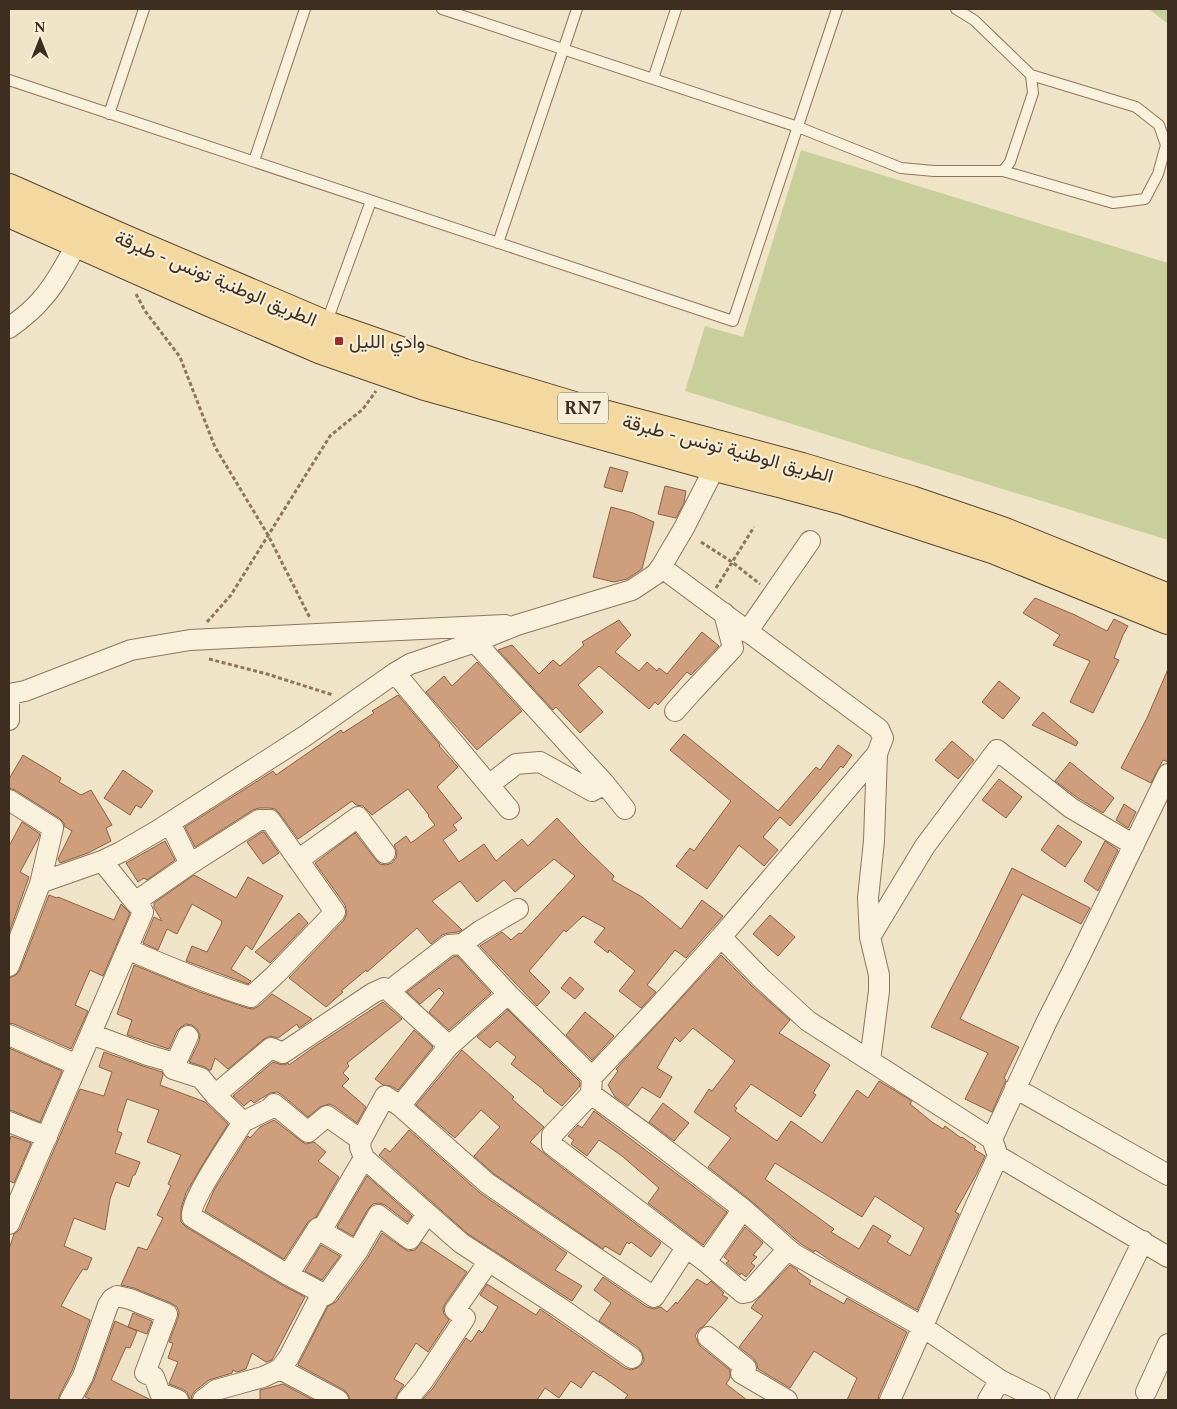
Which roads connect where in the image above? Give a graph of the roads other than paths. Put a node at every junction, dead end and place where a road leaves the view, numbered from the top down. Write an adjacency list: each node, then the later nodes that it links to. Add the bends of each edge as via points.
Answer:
1 (144, 9): 12 (lane)
2 (304, 9): 14 (lane)
3 (442, 9): 8 (lane)
4 (578, 9): 8 (lane)
5 (676, 9): 10 (lane)
6 (837, 9): 13 (lane)
7 (956, 9): 9 (lane, via 974,20)
8 (564, 49): 10 (lane); 19 (lane)
9 (1031, 75): 15 (lane, via 1033,93 1010,162); 15 (lane, via 1136,107 1159,125 1166,145 1161,164 1146,199 1113,203)
10 (653, 79): 13 (lane)
11 (9, 80): 12 (lane)
12 (109, 114): 14 (lane)
13 (798, 127): 15 (lane, via 901,168); 19 (lane, via 733,320)
14 (254, 162): 17 (lane)
15 (1003, 171)
16 (9, 188): 22 (main road, الطريق الوطنية تونس - طبرقة / RN7, via 138,245)
17 (371, 201): 19 (lane); 22 (lane)
18 (9, 213): 20 (main road, الطريق الوطنية تونس - طبرقة / RN7)
19 (498, 243)
20 (77, 244): 21 (street, via 42,300); 22 (main road, الطريق الوطنية تونس - طبرقة / RN7, via 131,268)
21 (9, 328)
22 (322, 337): 23 (main road, الطريق الوطنية تونس - طبرقة / RN7, via 389,373 425,386); 26 (main road, الطريق الوطنية تونس - طبرقة / RN7, via 802,467 911,500 1002,531)
23 (715, 467): 25 (street); 28 (main road, الطريق الوطنية تونس - طبرقة / RN7, via 842,500 995,550)
24 (810, 541): 30 (street)
25 (661, 566): 27 (street); 29 (street, via 656,574 632,590)
26 (1168, 598)
27 (716, 607): 30 (street); 34 (street, via 733,648)
28 (1168, 620)
29 (517, 625): 31 (street); 33 (street, via 190,640 131,650 25,691)
30 (748, 632): 36 (street, via 879,729 883,738)
31 (475, 642): 32 (street, via 410,664); 38 (street)
32 (395, 673): 39 (street); 43 (street)
33 (9, 694): 35 (street)
34 (675, 711)
35 (9, 720)
36 (877, 754): 52 (street); 53 (street, via 868,898)
37 (1168, 774): 44 (street)
38 (605, 784): 39 (street, via 592,792 540,762 516,764); 42 (street)
39 (489, 785): 41 (street)
40 (9, 800): 49 (street, via 53,828)
41 (509, 809)
42 (625, 809)
43 (170, 823): 47 (street); 48 (street)
44 (1134, 845): 53 (street, via 1071,808 997,750 924,846); 67 (street)
45 (385, 853): 46 (street, via 358,817)
46 (298, 860): 48 (street, via 270,820 266,819 259,820); 55 (street, via 335,912 252,997)
47 (102, 861): 49 (street); 50 (street)
48 (190, 864): 50 (street)
49 (40, 884): 56 (street)
50 (135, 902): 55 (street, via 143,912)
51 (518, 909): 54 (street)
52 (721, 937): 63 (street, via 808,1021); 66 (street)
53 (870, 937): 63 (street, via 879,975 879,990)
54 (462, 944): 57 (street, via 449,945); 58 (street)
55 (127, 950): 59 (street)
56 (9, 966)
57 (389, 991): 62 (street); 68 (street, via 384,988 373,993 283,1053 271,1048)
58 (508, 994): 62 (street); 66 (street)
59 (91, 1034): 64 (street); 65 (street)
60 (9, 1035): 65 (street)
61 (188, 1036): 64 (street)
62 (449, 1046): 69 (street)
63 (870, 1061): 73 (street)
64 (175, 1063): 68 (street, via 173,1069 201,1078)
65 (77, 1065): 72 (street)
66 (592, 1086): 76 (street, via 644,1132); 81 (street, via 552,1135 552,1145)
67 (1015, 1088): 73 (street); 75 (street)
68 (215, 1095): 71 (street)
69 (400, 1106): 74 (street, via 385,1096); 81 (street, via 488,1183 654,1296)
70 (9, 1122): 72 (street)
71 (244, 1122): 74 (street, via 274,1104 308,1132 327,1116); 87 (street, via 199,1196 192,1217)
72 (47, 1137): 78 (street)
73 (995, 1147): 80 (street); 89 (street)
74 (362, 1149): 77 (street); 79 (street)
75 (1168, 1176)
76 (743, 1209): 82 (street); 86 (street)
77 (427, 1214): 83 (street, via 410,1238 378,1215); 85 (street)
78 (9, 1224)
79 (321, 1231): 83 (street); 87 (street, via 318,1228)
80 (1143, 1241): 84 (street); 105 (street)
81 (686, 1248): 86 (street)
82 (788, 1248): 86 (street, via 744,1294); 89 (street)
83 (357, 1252): 88 (street, via 326,1295)
84 (1168, 1256)
85 (488, 1261): 92 (street); 101 (street, via 455,1310 465,1318)
86 (706, 1262)
87 (288, 1275): 88 (street)
88 (322, 1293): 93 (street)
89 (923, 1327): 94 (street); 102 (street)
90 (708, 1336): 96 (street, via 746,1368 741,1373)
91 (1168, 1344): 95 (street)
92 (632, 1358)
93 (280, 1369): 99 (street, via 216,1390); 100 (street)
94 (1000, 1380): 103 (street); 104 (street)
95 (1146, 1392)
96 (774, 1397)
97 (70, 1400): 98 (street, via 108,1305 117,1296 167,1314 145,1373 154,1377 160,1393)
98 (178, 1400)
99 (203, 1400)
100 (338, 1400)
101 (407, 1400)
102 (890, 1400)
103 (988, 1400)
104 (1040, 1400)
105 (1065, 1400)

